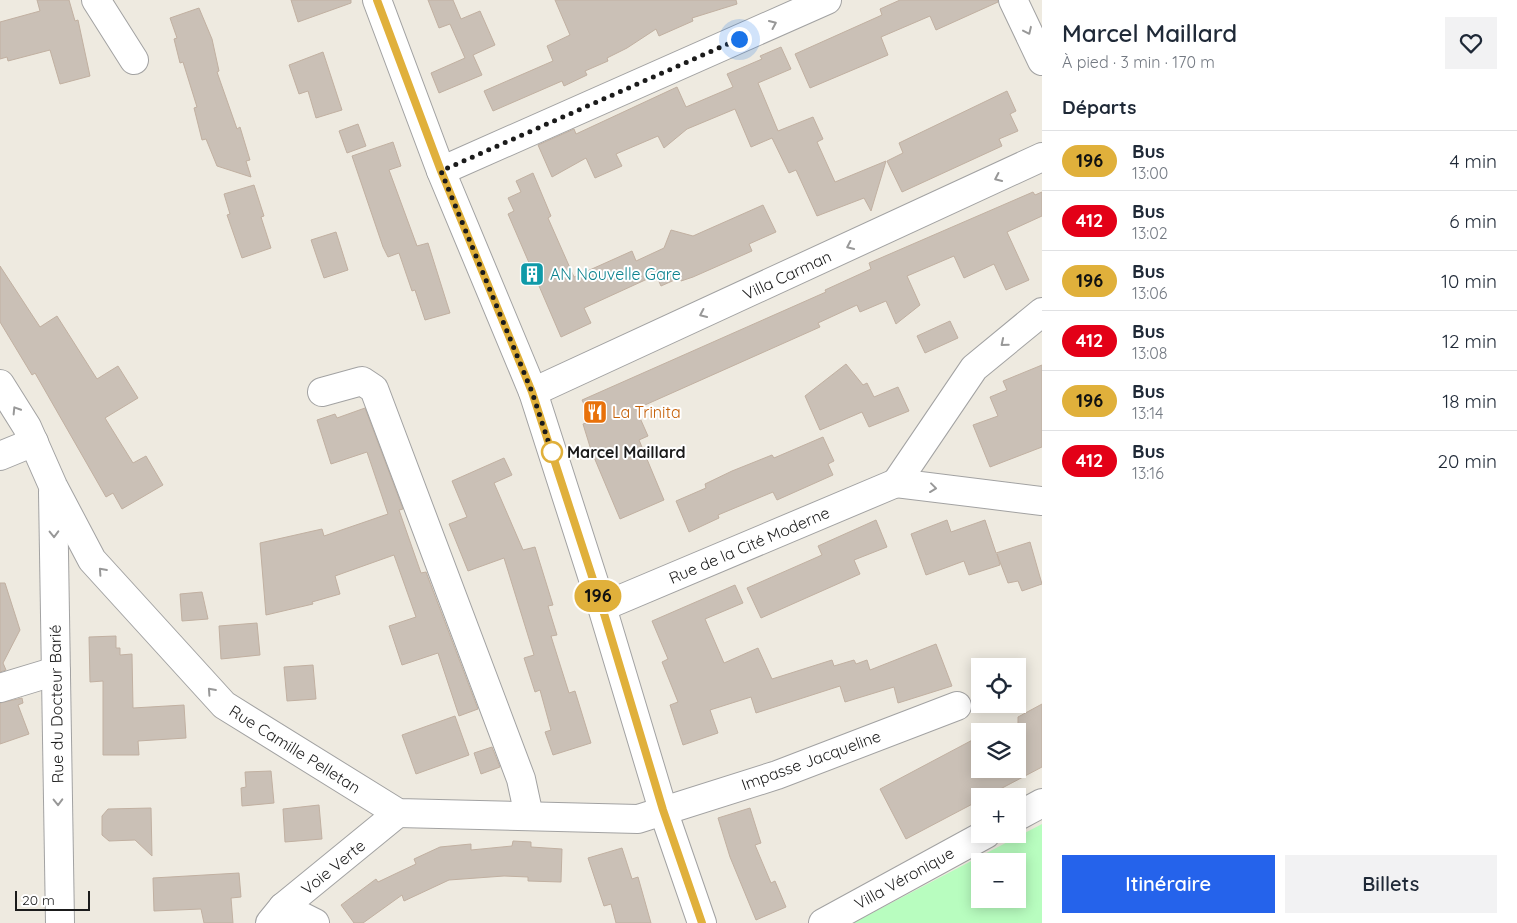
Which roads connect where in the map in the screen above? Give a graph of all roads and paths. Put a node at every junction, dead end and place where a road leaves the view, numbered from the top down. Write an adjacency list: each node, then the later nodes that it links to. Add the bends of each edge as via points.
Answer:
1 (96, 0): 5 (street)
2 (377, 0): 8 (street)
3 (827, 0): 8 (street, one-way to 3)
4 (1013, 0): 6 (street, one-way to 6)
5 (134, 60)
6 (1042, 61)
7 (1042, 157): 12 (street, Villa Carman, one-way to 12)
8 (441, 171): 12 (street)
9 (1042, 312): 15 (street, one-way to 15, via 974,368)
10 (0, 384): 13 (street, Rue Camille Pelletan, one-way to 10)
11 (322, 392): 26 (street, via 362,381 374,390 521,779)
12 (532, 392): 18 (street)
13 (34, 442): 14 (street); 16 (street, Rue Camille Pelletan)
14 (0, 456)
15 (896, 484): 17 (street, Rue de la Cité Moderne, one-way to 17); 18 (street, Rue de la Cité Moderne)
16 (53, 486): 19 (street, Rue du Docteur Barié, one-way to 19); 25 (street, Rue Camille Pelletan, one-way to 16, via 224,705 92,560)
17 (1042, 502)
18 (602, 607): 23 (street)
19 (56, 671): 20 (street); 29 (street, Rue du Docteur Barié, one-way to 29)
20 (0, 688)
21 (957, 706): 23 (street, Impasse Jacqueline, via 777,775)
22 (1042, 803): 24 (street)
23 (663, 810): 26 (street, via 638,819); 31 (street)
24 (1026, 812)
25 (398, 813): 26 (street); 28 (street, Voie Verte)
26 (529, 816)
27 (971, 842): 32 (street, Villa Véronique)
28 (277, 915): 30 (street)
29 (60, 923)
30 (315, 923)
31 (702, 923)
32 (823, 923)

